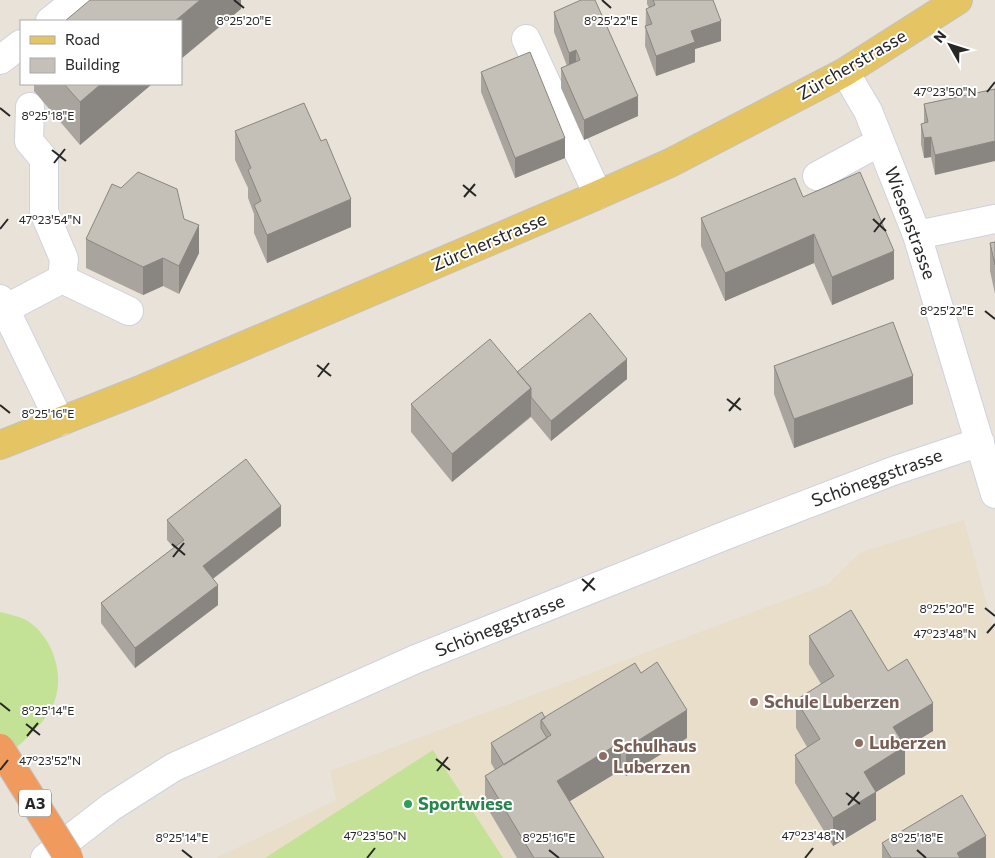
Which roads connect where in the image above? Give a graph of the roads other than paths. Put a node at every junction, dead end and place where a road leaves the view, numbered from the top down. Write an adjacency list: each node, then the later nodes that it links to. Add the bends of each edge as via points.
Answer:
1 (77, 0): 3 (street)
2 (958, 0): 7 (main road, Zürcherstrasse)
3 (51, 20)
4 (526, 39): 11 (street)
5 (20, 45): 6 (street)
6 (0, 60)
7 (845, 72): 9 (street, Wiesenstrasse, via 868,111); 11 (main road, Zürcherstrasse, via 720,138)
8 (30, 107): 14 (street, via 29,141 44,159 44,212 64,259)
9 (880, 142): 10 (street); 13 (street, Wiesenstrasse)
10 (818, 176)
11 (598, 195): 17 (main road, Zürcherstrasse)
12 (995, 219): 13 (street)
13 (917, 235): 18 (street, Wiesenstrasse)
14 (62, 279): 15 (street); 16 (street)
15 (3, 304): 17 (street)
16 (129, 311)
17 (60, 422): 19 (main road, Zürcherstrasse)
18 (980, 442): 20 (street, Wiesenstrasse); 22 (street, Schöneggstrasse, via 893,471 729,534 407,663 174,767 111,807)
19 (0, 446)
20 (995, 494)
21 (0, 748): 23 (highway, A3, bridge)
22 (45, 858)
23 (69, 858)

